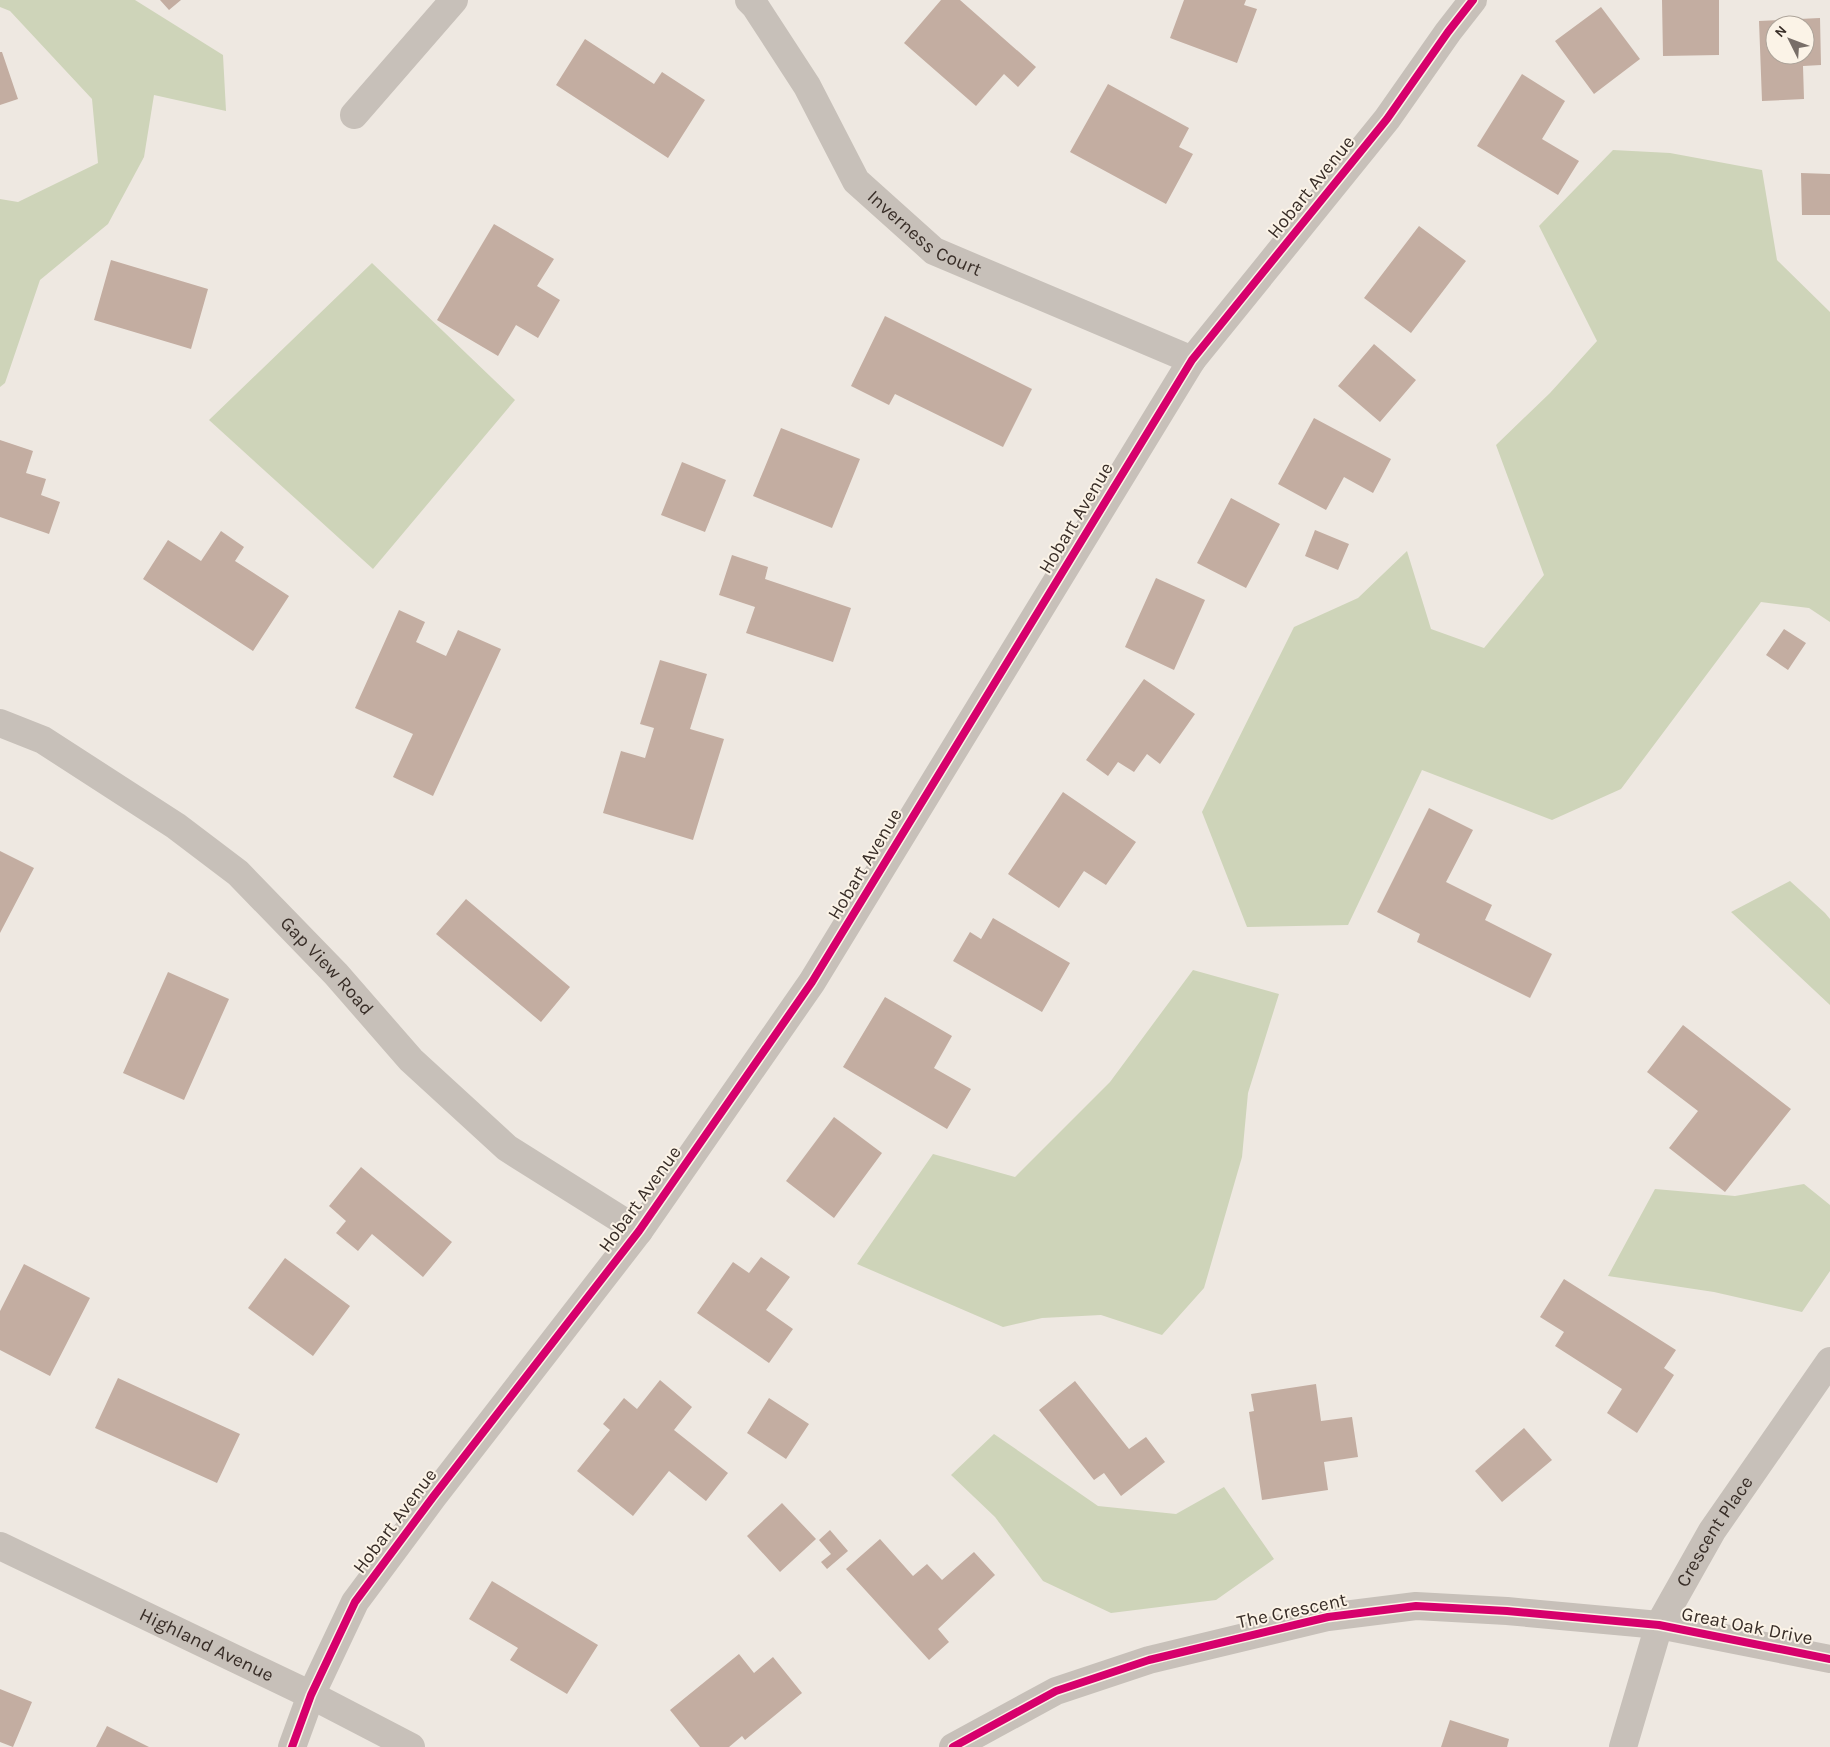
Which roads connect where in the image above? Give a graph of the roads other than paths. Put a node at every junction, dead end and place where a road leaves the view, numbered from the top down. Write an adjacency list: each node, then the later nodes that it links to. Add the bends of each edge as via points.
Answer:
1 (454, 0): 4 (street)
2 (750, 0): 5 (street, Inverness Court, via 807,86 856,181 934,251)
3 (1473, 0): 5 (street, Hobart Avenue, via 1387,119)
4 (354, 115)
5 (1192, 360): 7 (street, Hobart Avenue, via 812,982)
6 (0, 723): 7 (street, Gap View Road, via 43,740 176,826 238,872 336,974 411,1060 507,1148)
7 (639, 1231): 12 (street, Hobart Avenue, via 432,1497 355,1602)
8 (1830, 1361): 10 (street, Crescent Place, via 1712,1531)
9 (0, 1546): 12 (street, Highland Avenue)
10 (1658, 1625): 11 (street, Great Oak Drive); 15 (street, The Crescent, via 1416,1606 1328,1617 1149,1660 1056,1691); 16 (street, Crescent Place)
11 (1830, 1659)
12 (311, 1696): 13 (street, Hobart Avenue); 14 (street, Highland Avenue)
13 (292, 1747)
14 (411, 1747)
15 (953, 1747)
16 (1623, 1747)

